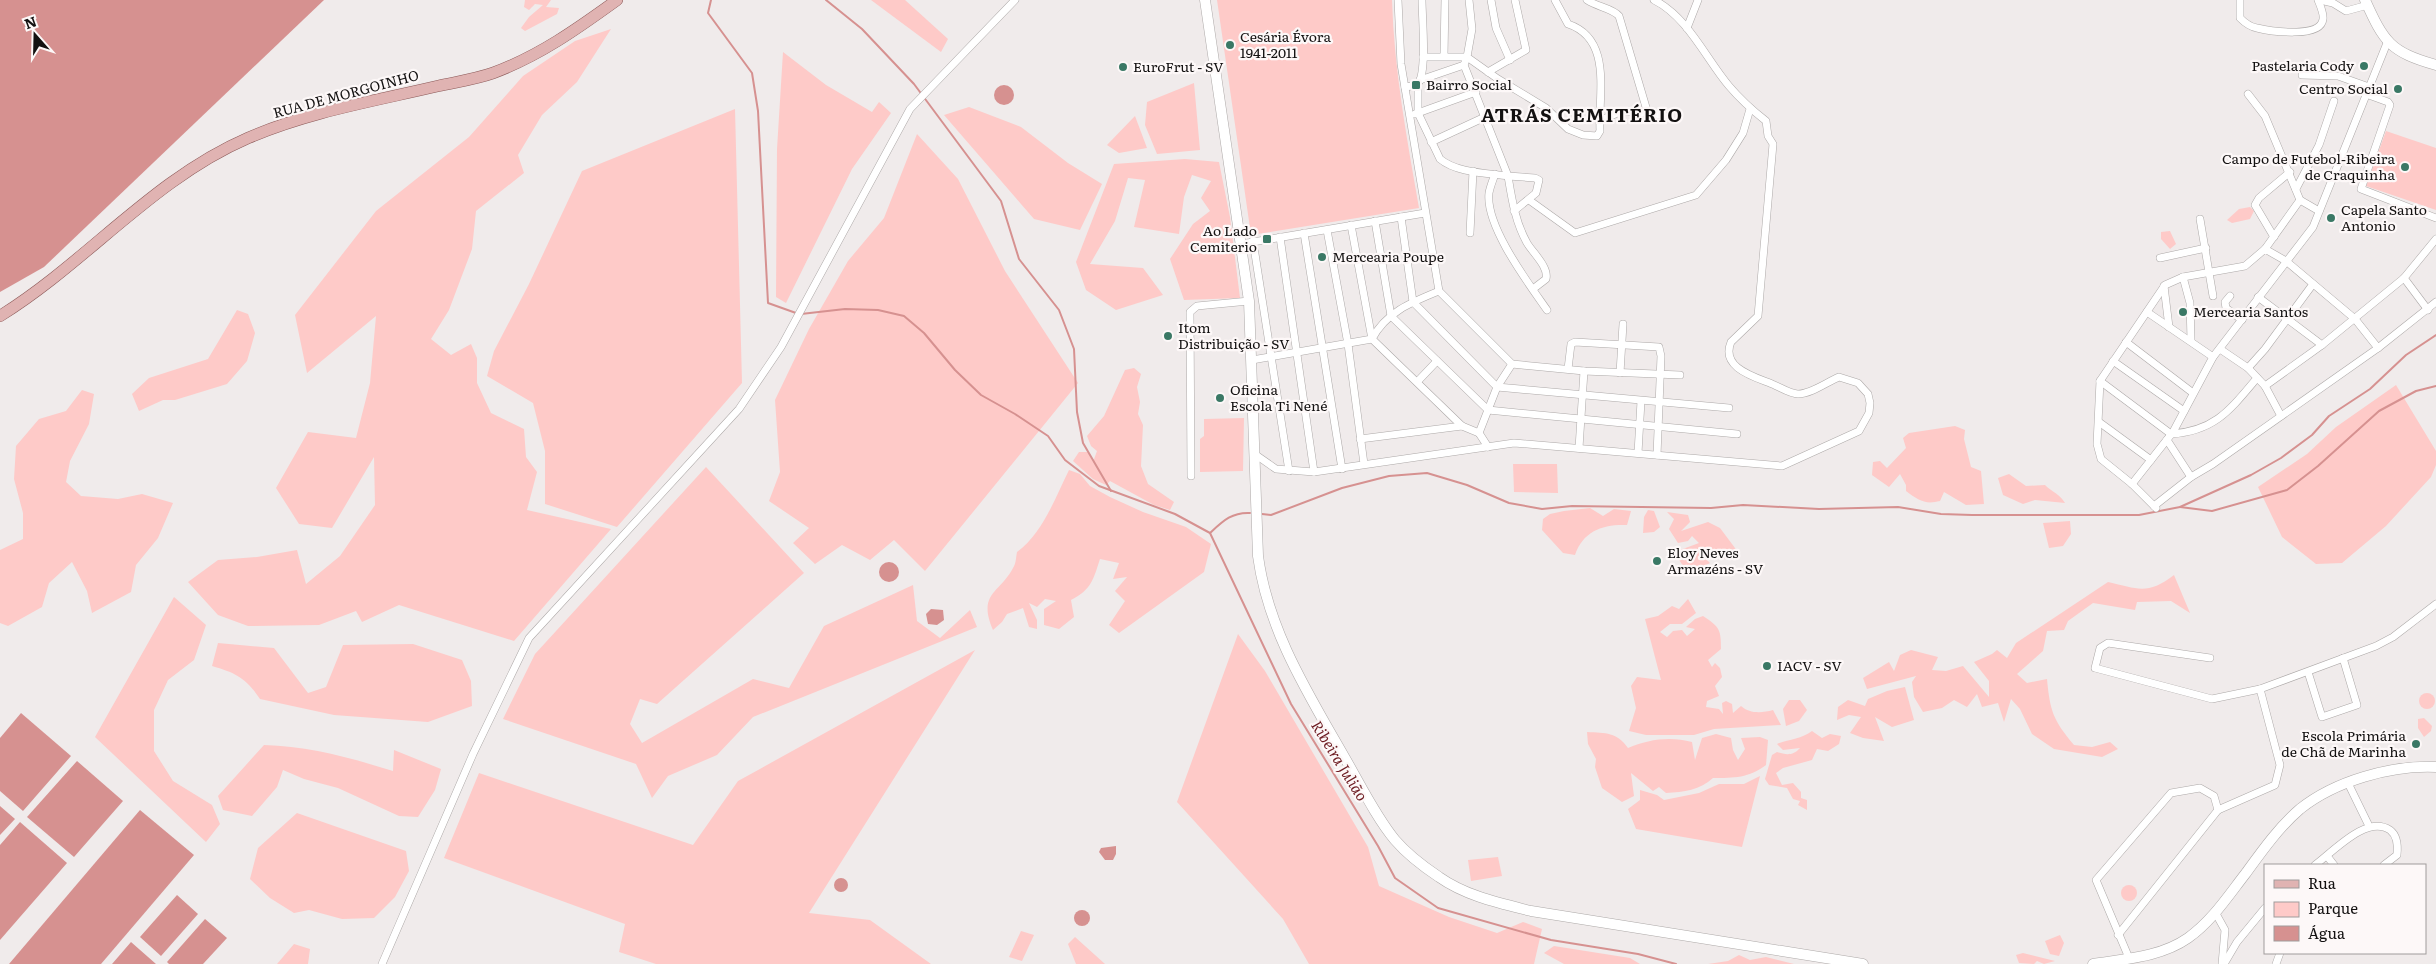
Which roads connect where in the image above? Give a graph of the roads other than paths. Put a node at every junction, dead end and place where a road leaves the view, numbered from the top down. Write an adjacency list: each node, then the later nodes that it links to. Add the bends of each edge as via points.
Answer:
1 (617, 0): 85 (main road, RUA DE MORGOINHO, via 535,55 492,73 294,120 208,157 162,189 20,304)
2 (1015, 0): 166 (street, via 910,109 781,347 739,409 529,638 473,754)
3 (1205, 0): 64 (main road)
4 (1398, 0): 28 (street)
5 (1422, 0): 20 (street)
6 (1445, 0): 19 (street)
7 (1469, 0): 21 (street, via 1472,29)
8 (1491, 0): 22 (street, via 1496,28)
9 (1515, 0): 22 (street, via 1526,50)
10 (1555, 0): 40 (street, via 1568,24 1578,27 1596,48 1602,81)
11 (1588, 0): 36 (street, via 1619,16)
12 (1698, 0): 17 (street)
13 (2240, 0): 14 (street, via 2240,18 2245,23 2286,33 2308,32 2321,23)
14 (2319, 0): 16 (street, via 2346,10)
15 (1659, 1): 17 (street)
16 (2366, 3): 18 (main road)
17 (1687, 28): 34 (street, via 1729,86)
18 (2387, 43): 24 (main road, via 2410,57); 29 (street)
19 (1444, 56): 20 (street); 21 (street)
20 (1423, 57): 27 (street)
21 (1467, 57): 23 (street); 25 (street)
22 (1510, 60): 25 (street)
23 (1464, 65): 27 (street); 30 (street)
24 (2436, 65)
25 (1488, 72): 40 (street, via 1546,108 1568,129 1597,136)
26 (2302, 75): 29 (street, via 2338,76)
27 (1419, 82): 28 (street); 35 (street)
28 (1405, 87): 38 (street)
29 (2369, 87): 32 (street)
30 (1476, 92): 35 (street); 39 (street)
31 (2248, 94): 43 (street, via 2265,116)
32 (2366, 94): 50 (street); 53 (street, via 2390,105 2361,189)
33 (2334, 101): 46 (street, via 2319,145)
34 (1750, 108): 47 (street, via 1743,133 1726,160 1696,195 1575,233); 140 (street, via 1766,121 1773,144 1767,225 1758,316 1731,342 1729,354 1738,368 1793,393 1804,393 1838,377 1858,383 1868,394 1869,413 1859,431 1782,466)
35 (1418, 114): 38 (street); 41 (street)
36 (1648, 114): 37 (street); 40 (street, via 1622,111)
37 (1663, 115)
38 (1410, 116): 51 (street)
39 (1486, 117): 41 (street); 45 (street)
40 (1599, 121)
41 (1431, 142): 42 (street, via 1446,164)
42 (1473, 171): 44 (street); 59 (street)
43 (2290, 172): 46 (street); 61 (street, via 2255,205)
44 (1495, 174): 45 (street); 74 (street, via 1489,194 1492,210 1502,240)
45 (1508, 176): 47 (street, via 1539,180 1536,193); 49 (street)
46 (2296, 189): 48 (street)
47 (1529, 200): 49 (street)
48 (2300, 200): 50 (street); 61 (street)
49 (1514, 211): 74 (street, via 1527,242 1546,271 1546,280)
50 (2319, 211): 68 (street, via 2313,226)
51 (1424, 213): 52 (street); 75 (street)
52 (1401, 218): 55 (street); 80 (street)
53 (2436, 218)
54 (2200, 219): 65 (street)
55 (1375, 222): 56 (street); 86 (street)
56 (1351, 225): 57 (street); 92 (street)
57 (1327, 230): 58 (street); 95 (street)
58 (1304, 233): 60 (street); 98 (street)
59 (1470, 234)
60 (1280, 237): 63 (street); 101 (street)
61 (2274, 237): 66 (street)
62 (2436, 240): 71 (street)
63 (1253, 241): 64 (street); 102 (street)
64 (1241, 244): 79 (main road)
65 (2206, 248): 67 (street); 69 (street)
66 (2265, 249): 68 (street); 69 (street, via 2245,266)
67 (2160, 258)
68 (2286, 260): 72 (street); 78 (street)
69 (2210, 271): 70 (street); 76 (street)
70 (2184, 277): 73 (street); 93 (street, via 2190,303)
71 (2404, 278): 83 (street); 88 (street)
72 (2313, 284): 87 (street); 88 (street)
73 (2164, 286): 84 (street); 91 (street)
74 (1532, 289): 82 (street)
75 (1438, 291): 80 (street); 107 (street)
76 (2213, 296)
77 (2230, 296): 89 (street, via 2226,308)
78 (2258, 296): 87 (street); 89 (street)
79 (1249, 301): 104 (main road); 146 (street, via 1198,306 1190,312)
80 (1413, 302): 86 (street); 118 (street)
81 (2436, 302): 83 (street)
82 (1547, 310)
83 (2428, 310): 99 (street)
84 (2147, 312): 91 (street); 94 (street)
85 (0, 316)
86 (1391, 316): 92 (street, via 1380,324); 105 (street)
87 (2287, 318): 97 (street); 108 (street)
88 (2355, 319): 97 (street); 99 (street)
89 (2242, 320): 100 (street)
90 (1623, 324): 96 (street)
91 (2169, 327): 93 (street)
92 (1372, 339): 95 (street); 115 (street)
93 (2191, 340): 103 (street)
94 (2126, 342): 106 (street); 119 (street)
95 (1348, 344): 98 (street); 135 (street)
96 (1622, 344): 109 (street, via 1575,342 1571,344); 111 (street); 112 (street, via 1659,347 1662,350)
97 (2322, 345): 117 (street)
98 (1324, 348): 101 (street); 143 (street)
99 (2378, 348): 126 (street)
100 (2220, 349): 103 (street); 108 (street)
101 (1298, 353): 102 (street); 145 (street)
102 (1270, 357): 104 (street); 144 (street)
103 (2213, 357): 119 (street)
104 (1252, 360): 139 (main road)
105 (1437, 361): 115 (street); 124 (street)
106 (2113, 361): 116 (street); 125 (street)
107 (1512, 364): 109 (street); 118 (street)
108 (2248, 368): 114 (street)
109 (1568, 369): 110 (street)
110 (1584, 371): 111 (street); 120 (street)
111 (1620, 373): 112 (street)
112 (1661, 374): 113 (street); 122 (street)
113 (1680, 375)
114 (2257, 378): 117 (street); 134 (street, via 2234,406 2214,422 2192,433)
115 (1418, 381): 130 (street)
116 (2100, 381): 128 (street); 134 (street)
117 (2265, 386): 126 (street)
118 (1496, 387): 120 (street); 124 (street)
119 (2193, 394): 125 (street)
120 (1582, 396): 121 (street); 127 (street)
121 (1641, 401): 122 (street); 129 (street)
122 (1659, 402): 123 (street); 131 (street)
123 (1729, 408)
124 (1488, 410): 127 (street); 132 (street)
125 (2184, 411): 134 (street)
126 (2281, 416): 147 (street)
127 (1580, 420): 129 (street); 137 (street)
128 (2098, 422): 141 (street); 148 (street, via 2097,444 2101,459)
129 (1640, 425): 131 (street); 138 (street)
130 (1462, 426): 132 (street); 135 (street)
131 (1659, 427): 133 (street); 140 (street)
132 (1479, 433): 136 (street)
133 (1737, 434)
134 (2169, 437): 141 (street); 147 (street)
135 (1360, 439): 142 (street)
136 (1488, 447): 137 (street, via 1514,443); 142 (street)
137 (1579, 448): 138 (street)
138 (1638, 453): 140 (street)
139 (1256, 455): 144 (street, via 1276,469); 167 (main road, via 1261,582 1279,637 1360,785 1394,838 1417,860 1464,891 1531,910)
140 (1657, 455)
141 (2151, 460): 148 (street)
142 (1364, 464): 143 (street)
143 (1342, 469): 145 (street)
144 (1289, 471): 145 (street)
145 (1314, 472)
146 (1191, 476)
147 (2191, 477): 148 (street, via 2155,507)
148 (2132, 484)
149 (2436, 604): 151 (street, via 2393,637)
150 (2210, 658): 153 (street, via 2108,643 2100,648 2095,668 2212,699)
151 (2343, 658): 152 (street); 152 (street, via 2357,705 2322,717)
152 (2308, 672): 153 (street)
153 (2260, 689): 156 (street, via 2280,765 2279,776 2275,786)
154 (2436, 767): 155 (main road, via 2397,769)
155 (2348, 784): 157 (street); 163 (main road, via 2301,809 2270,840)
156 (2218, 810): 164 (street); 164 (street, via 2214,796 2200,788 2167,795 2096,880)
157 (2369, 826): 158 (street); 161 (street, via 2382,825 2393,832 2399,845 2397,855)
158 (2327, 856): 159 (street); 160 (street)
159 (2315, 864)
160 (2333, 864)
161 (2385, 864)
162 (2264, 909): 169 (street)
163 (2215, 912): 165 (main road, via 2188,938 2172,947); 169 (street, via 2225,930)
164 (2118, 934): 165 (street)
165 (2128, 958): 168 (main road)
166 (382, 964)
167 (1863, 964)
168 (2093, 964)
169 (2223, 964)

